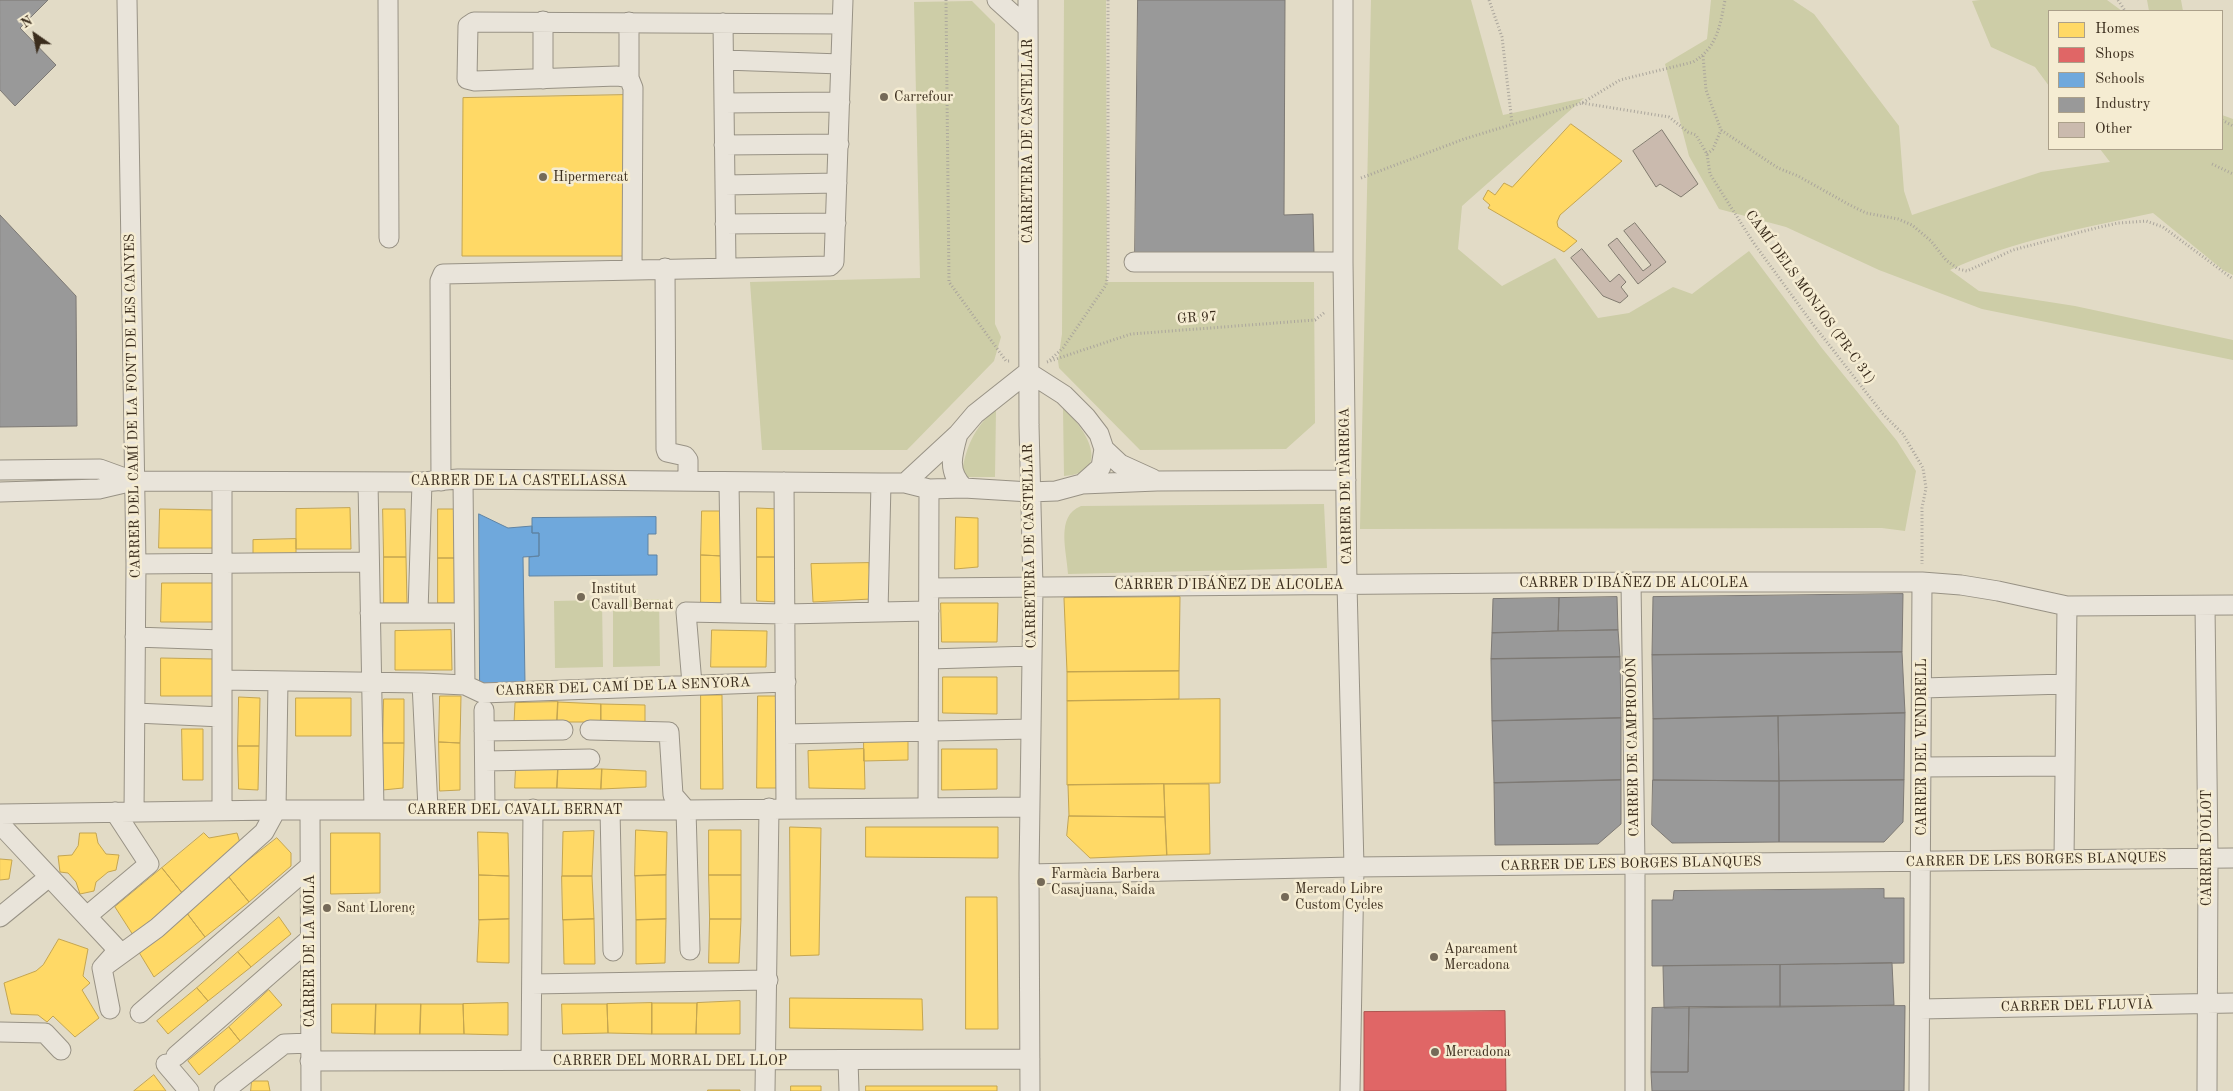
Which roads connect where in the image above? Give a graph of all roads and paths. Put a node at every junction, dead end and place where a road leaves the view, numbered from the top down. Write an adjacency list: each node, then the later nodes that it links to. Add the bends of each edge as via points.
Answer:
1 (127, 0): 50 (street, CARRER DEL CAMÍ DE LA FONT DE LES CANYES)
2 (388, 0): 36 (street)
3 (843, 0): 14 (street)
4 (946, 0): 44 (path, via 949,282 1006,361)
5 (997, 0): 15 (street)
6 (1028, 0): 15 (street, CARRETERA DE CASTELLAR)
7 (1108, 0): 43 (path, GR 97, via 1108,273 1106,285 1063,348 1048,362 1131,334 1315,320)
8 (1343, 0): 33 (street, CARRER DE TÀRREGA)
9 (1490, 0): 24 (path, via 1502,38)
10 (1725, 0): 16 (path, via 1717,37)
11 (543, 21): 12 (street); 19 (street); 19 (street, via 474,22 468,26 467,79)
12 (629, 22): 13 (street); 20 (street)
13 (723, 23): 14 (street); 17 (street)
14 (842, 24): 18 (street)
15 (1028, 28): 44 (street, CARRETERA DE CASTELLAR)
16 (1703, 56): 23 (path, via 1693,62 1620,80); 25 (path, via 1706,90)
17 (724, 60): 18 (street); 21 (street)
18 (841, 64): 22 (street)
19 (543, 78): 20 (street)
20 (629, 78): 41 (street, via 633,88)
21 (724, 102): 22 (street); 27 (street)
22 (840, 102): 26 (street)
23 (1582, 103): 24 (path); 28 (path, CAMÍ DELS MONJOS (PR-C 31), via 1669,117 1696,135)
24 (1512, 123): 33 (path)
25 (1721, 130): 28 (path); 42 (path, via 1778,168 1848,204 1912,225 1958,269 1967,271 2014,250 2096,228 2146,221 2163,226)
26 (838, 144): 27 (street); 31 (street)
27 (724, 145): 32 (street)
28 (1708, 154): 70 (path, CAMÍ DELS MONJOS (PR-C 31), via 1710,174 1754,242 1812,323 1883,414 1903,434 1923,468 1926,488 1922,508)
29 (2212, 164): 30 (path)
30 (2233, 174)
31 (837, 183): 32 (street); 34 (street)
32 (725, 185): 35 (street)
33 (1343, 185): 38 (street, CARRER DE TÀRREGA)
34 (836, 223): 35 (street); 39 (street, via 834,262 830,266)
35 (725, 224): 39 (street)
36 (389, 238)
37 (1134, 262): 38 (street)
38 (1343, 262): 43 (street, CARRER DE TÀRREGA)
39 (726, 266): 40 (street)
40 (665, 268): 41 (street); 52 (street, via 666,449 688,460)
41 (632, 269): 51 (street, via 443,274 440,280)
42 (2233, 279)
43 (1343, 297): 49 (street, CARRER DE TÀRREGA)
44 (1028, 367): 45 (street, via 975,414); 46 (street, via 1086,417 1099,434); 65 (street, CARRETERA DE CASTELLAR)
45 (958, 434): 60 (street); 62 (street, via 952,457 954,476)
46 (1104, 449): 53 (street, via 1120,464); 61 (street, via 1101,467)
47 (0, 470): 50 (street, CARRER DE LA CASTELLASSA, via 100,469)
48 (463, 480): 51 (street, CARRER DE LA CASTELLASSA); 52 (street, CARRER DE LA CASTELLASSA); 81 (street)
49 (1346, 480): 53 (street); 71 (street, CARRER DE TÀRREGA)
50 (133, 481): 59 (street, CARRER DE LA CASTELLASSA); 64 (street, CARRER DE LA CASTELLASSA, via 99,490); 67 (street, CARRER DEL CAMÍ DE LA FONT DE LES CANYES)
51 (441, 481): 55 (street, CARRER DE LA CASTELLASSA)
52 (688, 481): 56 (street, CARRER DE LA CASTELLASSA)
53 (1157, 481): 61 (street)
54 (368, 482): 55 (street, CARRER DE LA CASTELLASSA); 59 (street, CARRER DE LA CASTELLASSA); 66 (street)
55 (422, 482): 80 (street)
56 (729, 482): 57 (street, CARRER DE LA CASTELLASSA); 82 (street)
57 (784, 482): 58 (street, CARRER DE LA CASTELLASSA); 83 (street)
58 (881, 482): 60 (street, CARRER DE LA CASTELLASSA); 79 (street)
59 (222, 483): 68 (street)
60 (905, 483): 63 (street, CARRER DE LA CASTELLASSA)
61 (1082, 484): 65 (street, CARRER DE LA CASTELLASSA, via 1056,491)
62 (964, 488): 63 (street, CARRER DE LA CASTELLASSA); 65 (street, CARRER DE LA CASTELLASSA)
63 (929, 490): 73 (street)
64 (0, 492)
65 (1030, 492): 72 (street, CARRETERA DE CASTELLAR)
66 (369, 562): 68 (street); 78 (street)
67 (136, 564): 68 (street); 84 (street, CARRER DEL CAMÍ DE LA FONT DE LES CANYES)
68 (222, 564): 85 (street)
69 (1631, 582): 70 (street, CARRER D'IBÁÑEZ DE ALCOLEA); 71 (street, CARRER D'IBÁÑEZ DE ALCOLEA); 130 (street, CARRER DE CAMPRODÓN)
70 (1922, 582): 75 (street, CARRER D'IBÁÑEZ DE ALCOLEA, via 1998,591); 96 (street, CARRER DEL VENDRELL)
71 (1347, 584): 72 (street, CARRER D'IBÁÑEZ DE ALCOLEA); 132 (street, CARRER DE TÀRREGA)
72 (1033, 586): 73 (street, CARRER D'IBÁÑEZ DE ALCOLEA); 86 (street, CARRETERA DE CASTELLAR)
73 (929, 588): 77 (street)
74 (2233, 605): 76 (street, CARRER D'IBÁÑEZ DE ALCOLEA)
75 (2067, 606): 76 (street, CARRER D'IBÁÑEZ DE ALCOLEA); 94 (street)
76 (2205, 606): 126 (street, CARRER D'OLOT)
77 (929, 611): 79 (street); 87 (street)
78 (370, 612): 80 (street); 90 (street)
79 (878, 612): 83 (street)
80 (418, 613): 81 (street)
81 (464, 613): 95 (street)
82 (732, 613): 83 (street); 93 (street, via 686,612)
83 (785, 614): 92 (street)
84 (135, 637): 85 (street); 98 (street, CARRER DEL CAMÍ DE LA FONT DE LES CANYES)
85 (222, 640): 88 (street)
86 (1032, 656): 87 (street); 100 (street, CARRETERA DE CASTELLAR)
87 (929, 659): 104 (street)
88 (222, 680): 89 (street, CARRER DEL CAMÍ DE LA SENYORA); 99 (street)
89 (278, 681): 90 (street, CARRER DEL CAMÍ DE LA SENYORA); 116 (street)
90 (371, 682): 91 (street, CARRER DEL CAMÍ DE LA SENYORA); 117 (street)
91 (422, 682): 95 (street, CARRER DEL CAMÍ DE LA SENYORA); 113 (street)
92 (786, 682): 93 (street, CARRER DEL CAMÍ DE LA SENYORA); 105 (street)
93 (692, 684): 95 (street, CARRER DEL CAMÍ DE LA SENYORA, via 482,692)
94 (2066, 684): 96 (street); 108 (street)
95 (465, 685)
96 (1922, 688): 109 (street, CARRER DEL VENDRELL)
97 (484, 710): 103 (street)
98 (136, 713): 99 (street); 123 (street, CARRER DEL CAMÍ DE LA FONT DE LES CANYES)
99 (222, 718): 120 (street)
100 (1031, 729): 104 (street); 111 (street, CARRETERA DE CASTELLAR)
101 (563, 730): 103 (street)
102 (590, 730): 119 (street, via 670,732 673,795)
103 (484, 731): 107 (street)
104 (929, 732): 105 (street); 110 (street)
105 (786, 734): 112 (street)
106 (590, 759): 107 (street)
107 (484, 761): 114 (street)
108 (2065, 766): 109 (street); 128 (street)
109 (1922, 767): 129 (street, CARRER DEL VENDRELL)
110 (928, 807): 111 (street, CARRER DEL CAVALL BERNAT); 112 (street, CARRER DEL CAVALL BERNAT)
111 (1030, 807): 133 (street, CARRETERA DE CASTELLAR)
112 (778, 808): 119 (street, CARRER DEL CAVALL BERNAT); 141 (street)
113 (428, 809): 114 (street, CARRER DEL CAVALL BERNAT); 117 (street, CARRER DEL CAVALL BERNAT)
114 (485, 809): 115 (street, CARRER DEL CAVALL BERNAT)
115 (533, 809): 118 (street, CARRER DEL CAVALL BERNAT); 142 (street)
116 (276, 810): 120 (street, CARRER DEL CAVALL BERNAT); 121 (street, CARRER DEL CAVALL BERNAT); 140 (street, via 264,832 156,928)
117 (374, 810): 121 (street, CARRER DEL CAVALL BERNAT)
118 (610, 810): 119 (street, CARRER DEL CAVALL BERNAT); 139 (street)
119 (686, 810): 138 (street)
120 (222, 811): 123 (street, CARRER DEL CAVALL BERNAT)
121 (310, 811): 131 (street, CARRER DE LA MOLA)
122 (115, 812): 123 (street, CARRER DEL CAVALL BERNAT); 124 (street, CARRER DEL CAVALL BERNAT); 135 (street, via 149,864)
123 (134, 812)
124 (0, 814)
125 (0, 824): 134 (street)
126 (2208, 858): 127 (street, CARRER DE LES BORGES BLANQUES); 128 (street, CARRER DE LES BORGES BLANQUES); 143 (street, CARRER D'OLOT)
127 (2233, 858)
128 (2064, 860): 129 (street, CARRER DE LES BORGES BLANQUES)
129 (1922, 861): 130 (street, CARRER DE LES BORGES BLANQUES); 146 (street, CARRER DEL VENDRELL)
130 (1635, 865): 132 (street, CARRER DE LES BORGES BLANQUES); 162 (street, CARRER DE CAMPRODÓN)
131 (309, 867): 137 (street, CARRER DE LA MOLA); 147 (street)
132 (1354, 867): 133 (street, CARRER DE LES BORGES BLANQUES); 161 (street, CARRER DE TÀRREGA)
133 (1029, 874): 151 (street, CARRETERA DE CASTELLAR)
134 (49, 877): 135 (street); 136 (street)
135 (86, 916): 140 (street, via 118,950)
136 (0, 917)
137 (310, 940): 150 (street, CARRER DE LA MOLA); 155 (street, via 171,1060)
138 (690, 950)
139 (613, 951)
140 (102, 968): 145 (street)
141 (768, 980): 142 (street); 154 (street)
142 (532, 984): 152 (street)
143 (2207, 1003): 144 (street, CARRER DEL FLUVIÀ); 146 (street, CARRER DEL FLUVIÀ); 164 (street, CARRER D'OLOT)
144 (2233, 1003)
145 (110, 1009)
146 (1920, 1009): 163 (street, CARRER DEL VENDRELL)
147 (140, 1013)
148 (0, 1032): 149 (street, via 45,1033)
149 (61, 1050)
150 (310, 1052): 152 (street, CARRER DEL MORRAL DEL LLOP); 156 (street, CARRER DEL MORRAL DEL LLOP, via 284,1044); 157 (street, CARRER DE LA MOLA)
151 (1030, 1059): 153 (street, CARRER DEL MORRAL DEL LLOP); 160 (street, CARRETERA DE CASTELLAR)
152 (531, 1060): 154 (street, CARRER DEL MORRAL DEL LLOP)
153 (848, 1060): 154 (street, CARRER DEL MORRAL DEL LLOP); 159 (street)
154 (766, 1061): 158 (street)
155 (189, 1091)
156 (224, 1091)
157 (311, 1091)
158 (765, 1091)
159 (849, 1091)
160 (1030, 1091)
161 (1350, 1091)
162 (1635, 1091)
163 (1919, 1091)
164 (2207, 1091)

